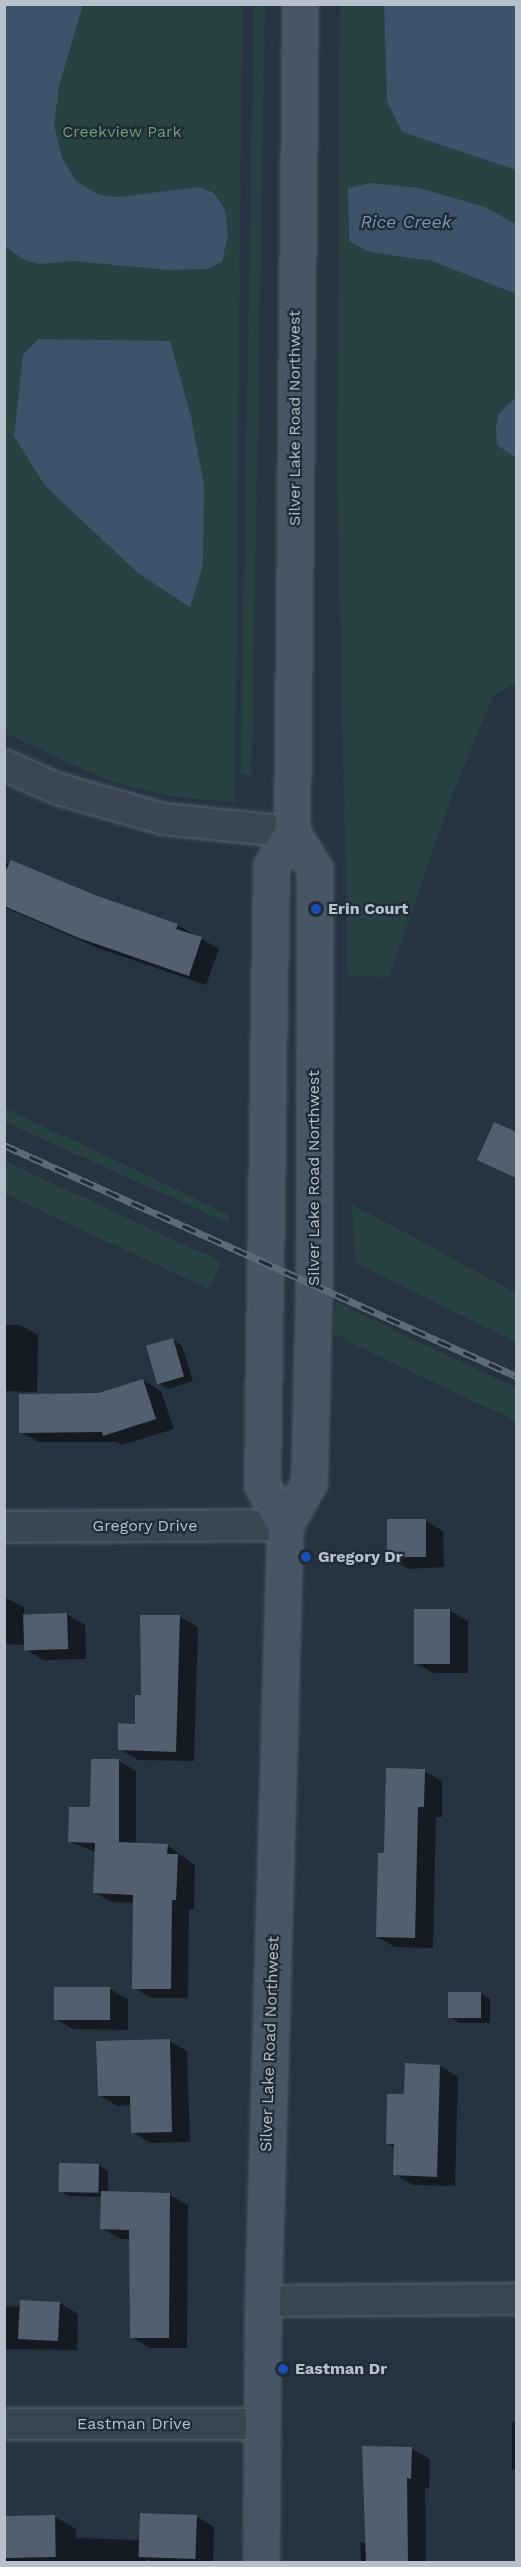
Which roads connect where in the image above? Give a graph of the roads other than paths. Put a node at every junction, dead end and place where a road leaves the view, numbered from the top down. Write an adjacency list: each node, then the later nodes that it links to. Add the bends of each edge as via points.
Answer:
1 (300, 4): 3 (main road, Silver Lake Road Northwest)
2 (4, 765): 3 (street, via 58,789 163,819)
3 (292, 832): 4 (main road, via 271,866 262,1485); 4 (main road, Silver Lake Road Northwest, via 315,869 314,1273 309,1483)
4 (285, 1525): 5 (street, Gregory Drive); 7 (main road, Silver Lake Road Northwest)
5 (4, 1527)
6 (516, 2299): 7 (street)
7 (263, 2301): 9 (main road, Silver Lake Road Northwest)
8 (4, 2424): 9 (street, Eastman Drive)
9 (262, 2424): 10 (main road, Silver Lake Road Northwest)
10 (261, 2562)

